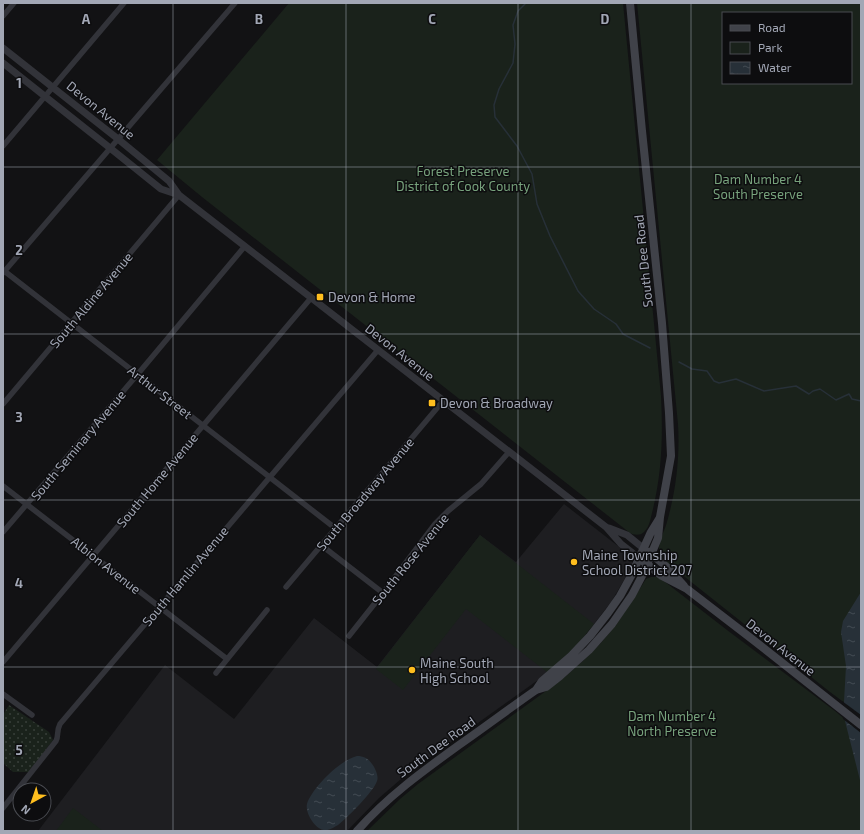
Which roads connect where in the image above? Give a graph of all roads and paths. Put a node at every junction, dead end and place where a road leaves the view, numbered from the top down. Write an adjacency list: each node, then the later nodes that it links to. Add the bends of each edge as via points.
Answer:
1 (14, 3): 5 (street)
2 (124, 3): 8 (street)
3 (235, 3): 10 (street)
4 (630, 3): 27 (main road, South Dee Road, via 669,413 671,456)
5 (3, 16)
6 (3, 48): 8 (street, Devon Avenue)
7 (3, 63): 9 (street, Devon Avenue)
8 (53, 87): 9 (street); 10 (street, Devon Avenue)
9 (45, 96): 11 (street); 12 (street, Devon Avenue)
10 (118, 138): 12 (street); 13 (street, Devon Avenue, via 169,181)
11 (3, 146)
12 (110, 148): 13 (street, Devon Avenue, via 161,189); 15 (street)
13 (179, 195): 14 (street, Devon Avenue); 17 (street, South Aldine Avenue)
14 (245, 246): 16 (street, Devon Avenue); 19 (street, South Seminary Avenue)
15 (4, 272): 17 (street, Arthur Street)
16 (311, 298): 18 (street, Devon Avenue); 22 (street, South Home Avenue)
17 (71, 323): 19 (street, Arthur Street); 21 (street, South Aldine Avenue)
18 (378, 350): 20 (street, Devon Avenue); 24 (street, South Hamlin Avenue)
19 (137, 375): 22 (street, Arthur Street); 26 (street, South Seminary Avenue)
20 (444, 401): 23 (street, Devon Avenue); 29 (street, South Broadway Avenue)
21 (3, 404)
22 (203, 426): 24 (street, Arthur Street); 33 (street, South Home Avenue)
23 (509, 452): 28 (street, Devon Avenue); 39 (street, South Rose Avenue, via 481,484 435,524)
24 (269, 477): 29 (street, Arthur Street); 40 (street, South Hamlin Avenue)
25 (3, 486): 26 (street, Albion Avenue)
26 (27, 504): 30 (street, South Seminary Avenue); 33 (street, Albion Avenue)
27 (660, 517): 32 (main road, South Dee Road); 34 (main road, South Dee Road, via 658,538)
28 (606, 527): 32 (street, Devon Avenue, via 627,535); 35 (street, Devon Avenue, via 621,544)
29 (335, 528): 31 (street, South Broadway Avenue)
30 (3, 532)
31 (321, 545): 37 (street, South Broadway Avenue); 39 (street)
32 (643, 548): 34 (main road, Devon Avenue); 35 (main road, South Dee Road)
33 (93, 555): 40 (street, Albion Avenue); 44 (street, South Home Avenue)
34 (652, 555): 36 (main road, South Dee Road); 38 (main road, Devon Avenue, via 668,568)
35 (639, 558): 36 (main road, Devon Avenue); 46 (main road, South Dee Road, via 620,596 590,636 572,656 542,681)
36 (648, 565): 38 (main road, Devon Avenue); 46 (main road, South Dee Road, via 622,611 599,640 560,676 546,687)
37 (286, 587)
38 (687, 590): 49 (main road, Devon Avenue)
39 (383, 593): 42 (street, South Rose Avenue)
40 (159, 607): 43 (street, Albion Avenue); 50 (street, South Hamlin Avenue, via 60,724 56,741)
41 (267, 610): 43 (street)
42 (349, 636)
43 (227, 659): 45 (street)
44 (3, 662)
45 (216, 673)
46 (536, 690): 51 (main road, South Dee Road, via 410,781)
47 (3, 694): 48 (street)
48 (32, 715)
49 (861, 724)
50 (3, 808)
51 (357, 831)

